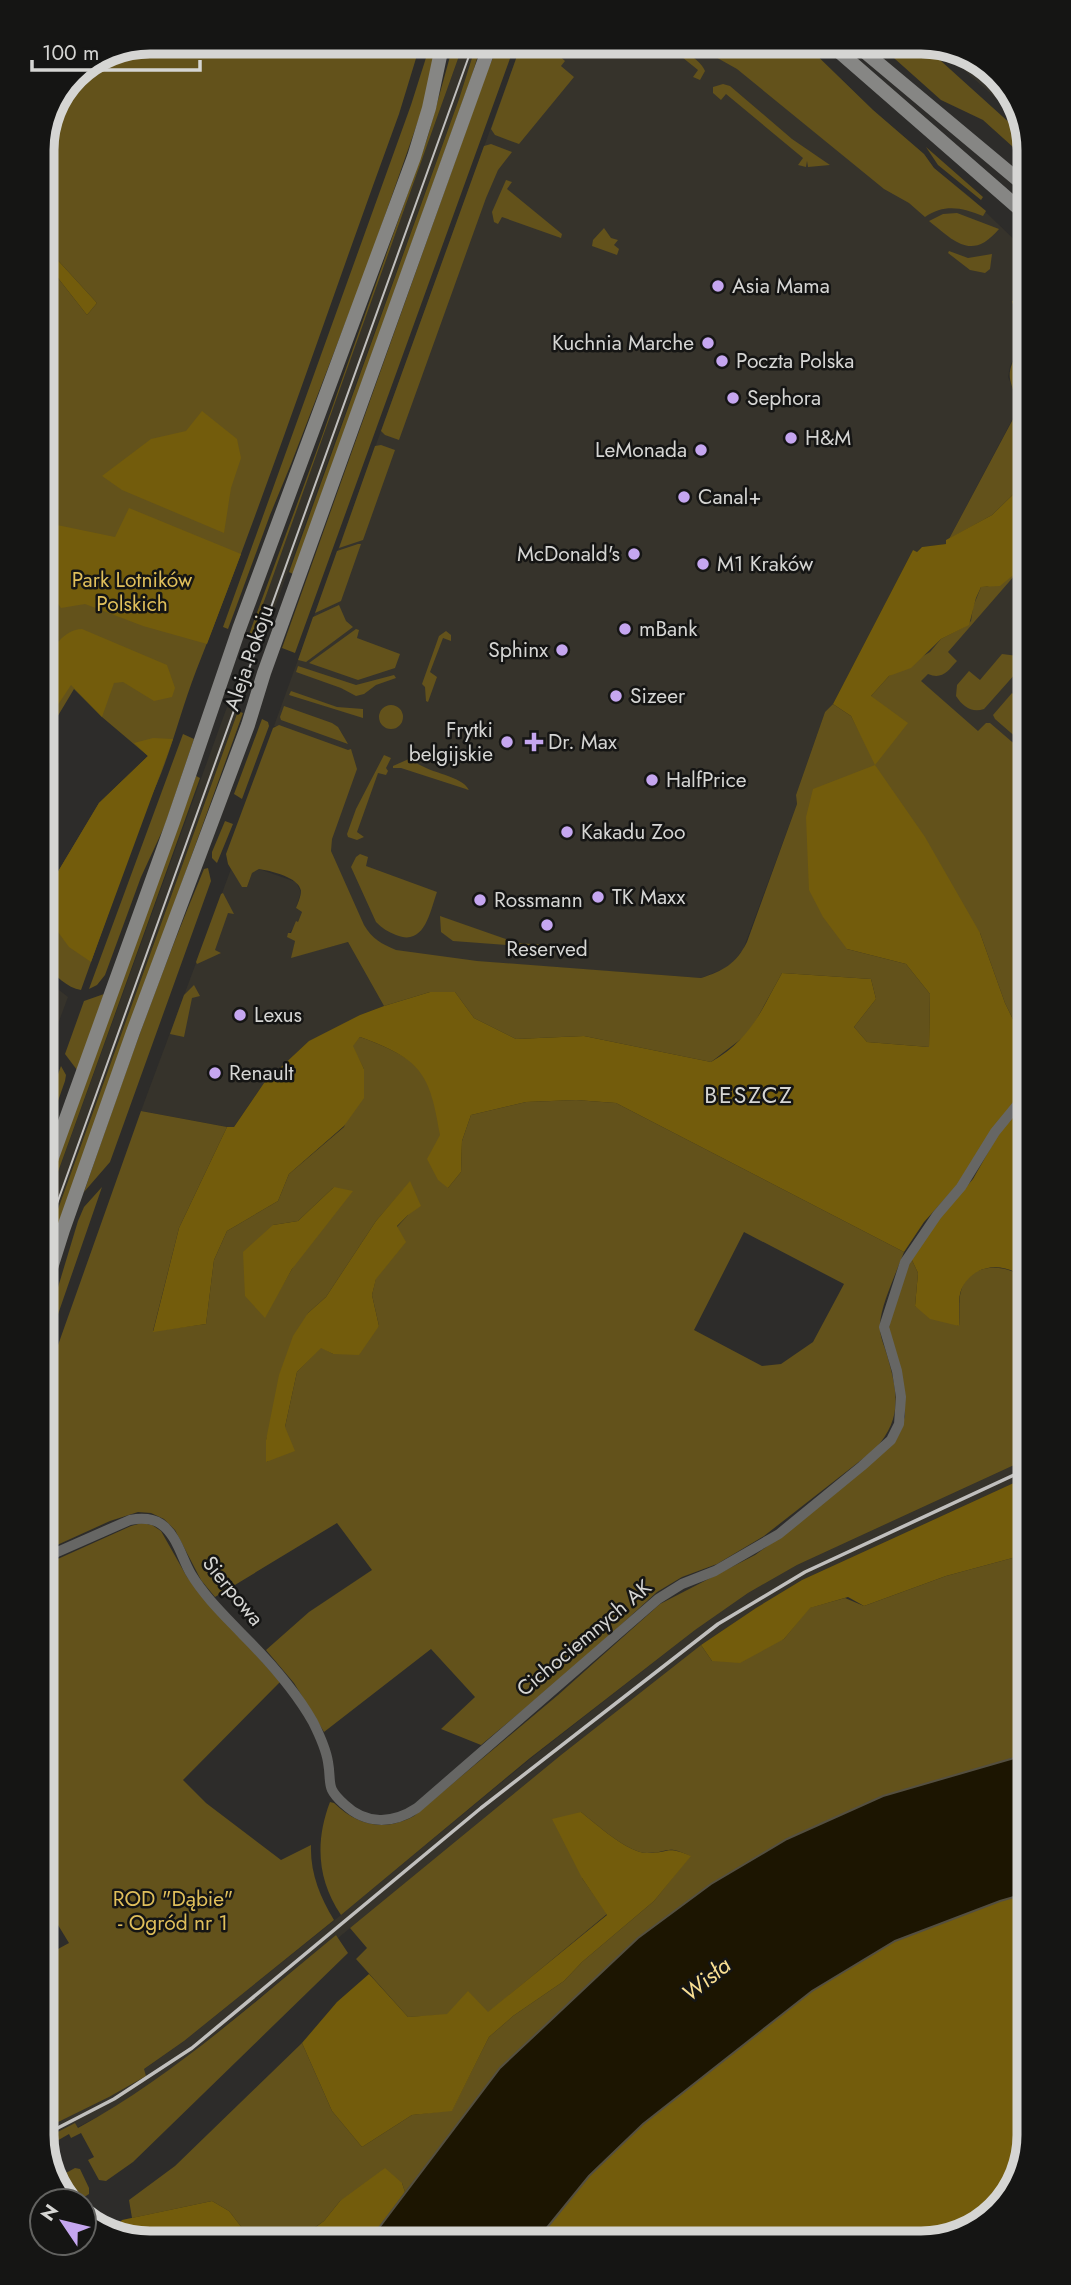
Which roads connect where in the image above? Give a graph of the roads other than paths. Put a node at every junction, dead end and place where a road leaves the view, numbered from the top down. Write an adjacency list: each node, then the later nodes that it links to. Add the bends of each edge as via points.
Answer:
1 (440, 54): 8 (main road, Aleja Pokoju, via 414,156 239,629)
2 (487, 54): 9 (main road, Aleja Pokoju)
3 (842, 54): 6 (main road)
4 (867, 54): 5 (main road)
5 (1017, 179)
6 (1017, 207)
7 (1017, 1105): 11 (street, Cichociemnych AK, via 905,1262 884,1327 901,1406 899,1424 884,1447 779,1534 658,1599 410,1812 388,1820 369,1819 351,1811)
8 (54, 1152)
9 (54, 1260)
10 (54, 1553): 11 (street, Sierpowa, via 130,1520 144,1518 161,1524 192,1576 306,1712 328,1761)
11 (330, 1788)

